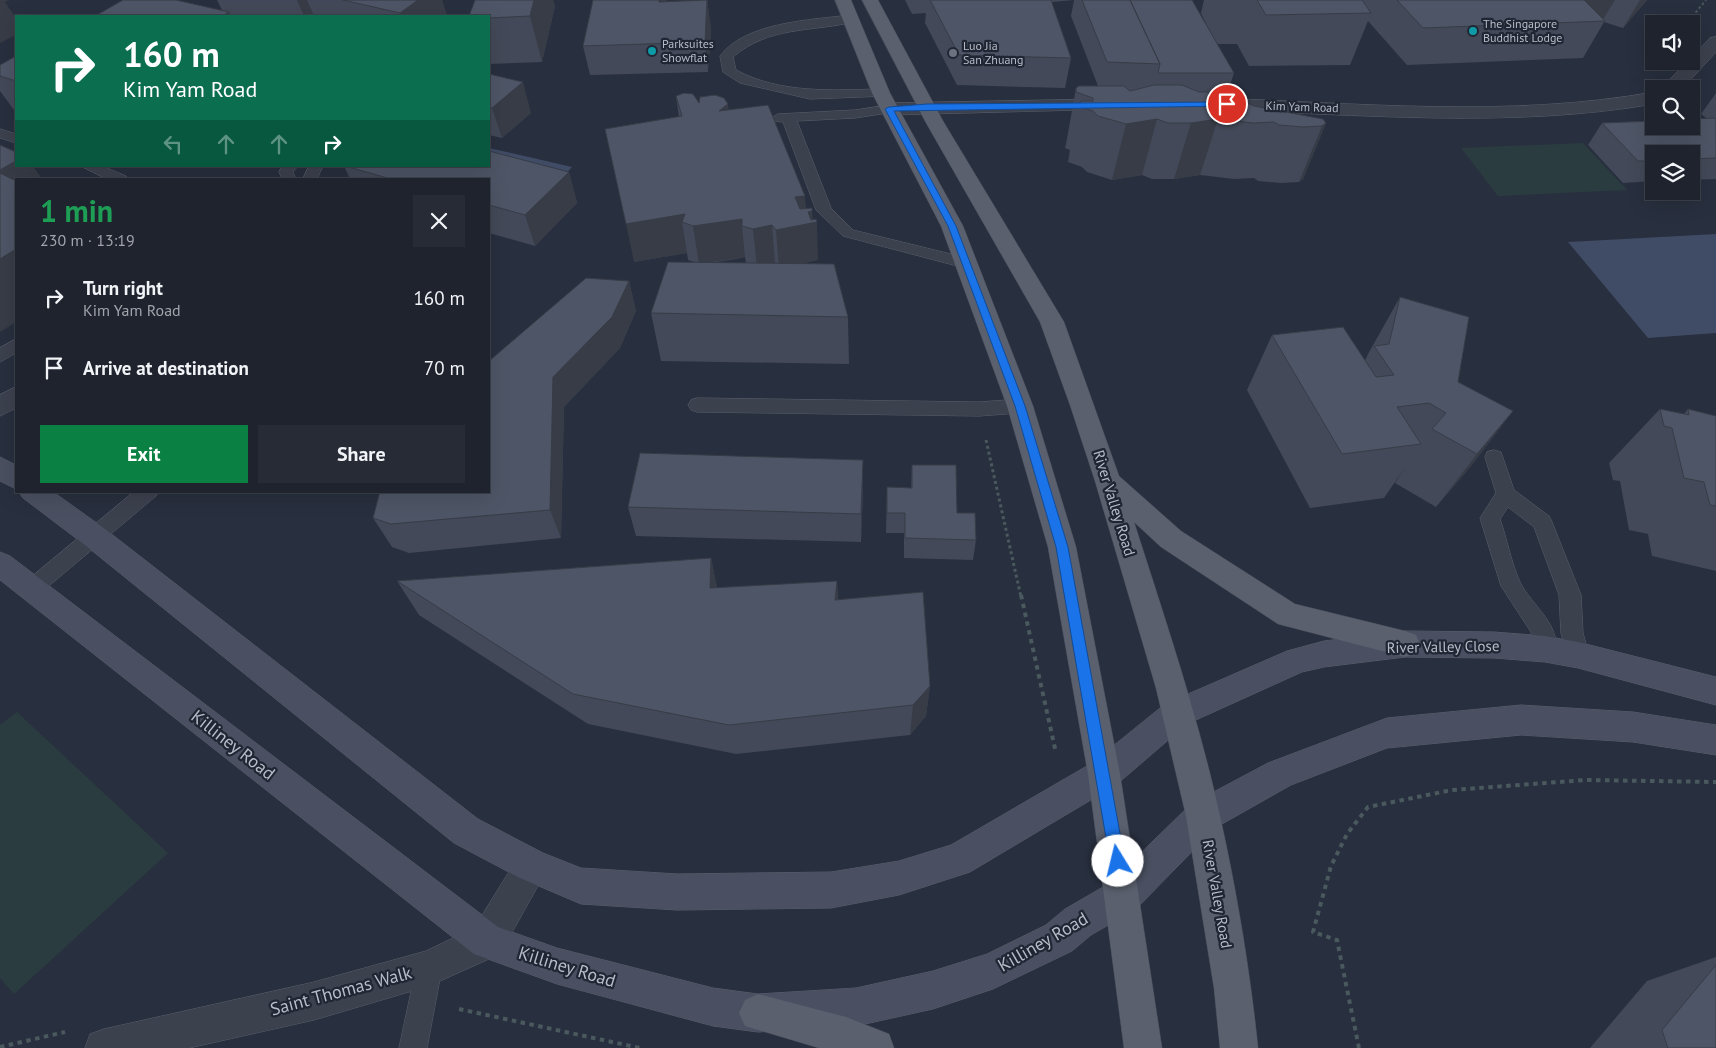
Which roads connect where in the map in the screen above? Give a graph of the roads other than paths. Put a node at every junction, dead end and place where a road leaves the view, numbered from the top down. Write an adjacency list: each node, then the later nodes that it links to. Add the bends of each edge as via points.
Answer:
1 (843, 0): 3 (main road)
2 (870, 0): 10 (main road, River Valley Road)
3 (850, 20): 7 (main road); 7 (lane, via 797,26 737,44 726,56 730,72 745,80 810,95)
4 (1715, 44): 5 (street)
5 (1681, 80)
6 (1645, 99): 9 (street, Kim Yam Road, via 1508,114)
7 (885, 101): 10 (street); 12 (lane); 19 (main road, via 952,226)
8 (1128, 105): 10 (street)
9 (1197, 105)
10 (927, 107): 29 (main road, River Valley Road, via 1052,322)
11 (761, 118): 12 (lane)
12 (789, 119): 19 (lane, via 824,210 848,233)
13 (0, 133): 14 (lane)
14 (15, 139)
15 (91, 167): 17 (lane)
16 (290, 167): 18 (lane, via 286,172)
17 (118, 178)
18 (289, 178)
19 (965, 263): 24 (main road)
20 (15, 347): 21 (lane)
21 (0, 356)
22 (15, 397): 25 (street)
23 (697, 405): 24 (lane, via 979,409)
24 (1020, 406): 42 (main road, via 1062,547)
25 (0, 408)
26 (1494, 458): 32 (lane)
27 (0, 466): 28 (street)
28 (15, 478)
29 (1108, 481): 36 (main road, via 1171,539 1288,615); 40 (main road, River Valley Road)
30 (35, 493): 33 (street)
31 (147, 493): 33 (lane)
32 (1506, 494): 37 (lane, via 1490,518 1511,586 1541,629); 38 (lane, via 1542,522 1570,595 1572,634)
33 (95, 537): 35 (lane); 44 (street, via 426,801 466,831)
34 (0, 564): 35 (street, Killiney Road)
35 (31, 589): 46 (street, Killiney Road)
36 (1405, 644): 37 (street, River Valley Close, via 1494,645); 40 (street, River Valley Close, via 1298,660)
37 (1545, 650): 38 (street, River Valley Close)
38 (1578, 655): 39 (street, River Valley Close)
39 (1716, 691)
40 (1176, 714): 42 (street); 43 (main road, River Valley Road)
41 (1716, 740): 43 (street, via 1633,727 1522,720 1387,734 1280,774)
42 (1104, 774): 44 (street, via 958,860 899,878 831,890 635,891 582,886); 45 (main road)
43 (1203, 816): 45 (street, Killiney Road); 53 (main road, River Valley Road, via 1233,988)
44 (532, 866): 46 (street)
45 (1123, 896): 48 (street, Killiney Road, via 1078,922 1059,938 994,971 933,990 856,1008); 52 (main road)
46 (487, 941): 47 (street, Saint Thomas Walk); 48 (street, Killiney Road, via 557,966 713,1007)
47 (426, 984): 49 (street, Saint Thomas Walk, via 314,1001); 50 (lane)
48 (758, 1013): 51 (main road, via 846,1036)
49 (104, 1048)
50 (413, 1048)
51 (875, 1048)
52 (1143, 1048)
53 (1239, 1048)

